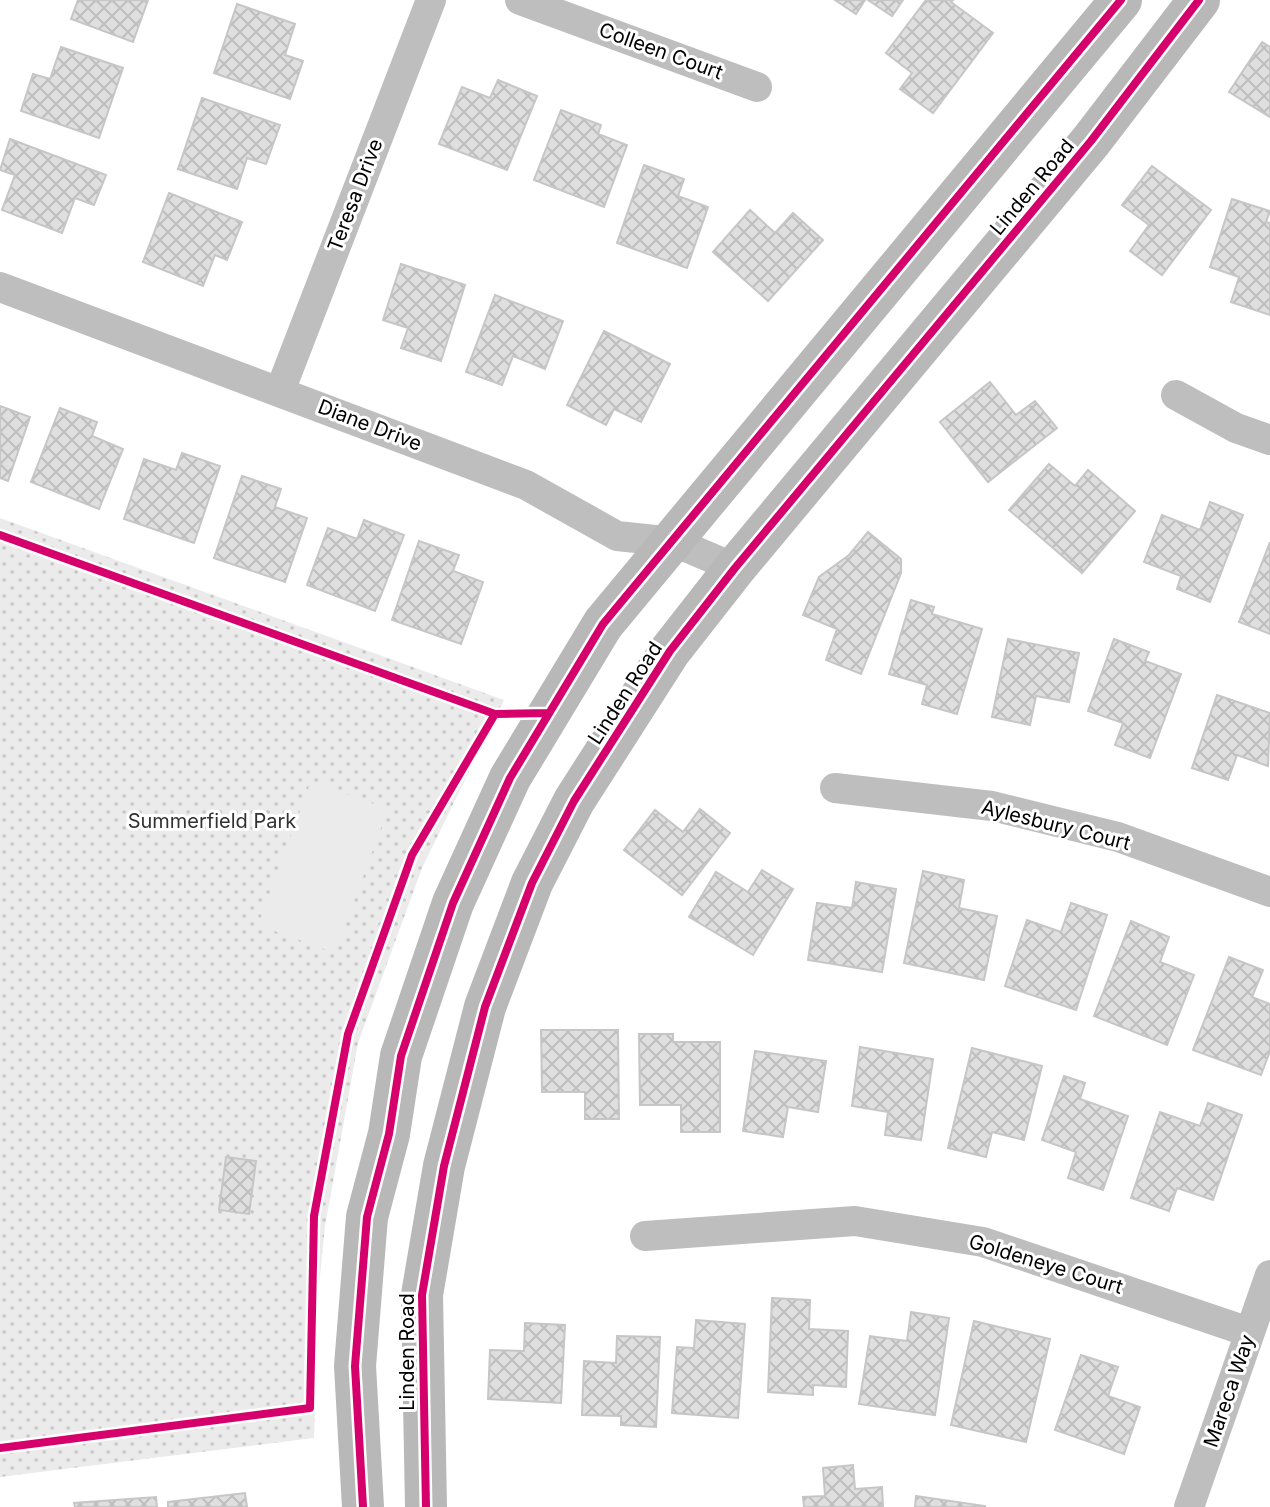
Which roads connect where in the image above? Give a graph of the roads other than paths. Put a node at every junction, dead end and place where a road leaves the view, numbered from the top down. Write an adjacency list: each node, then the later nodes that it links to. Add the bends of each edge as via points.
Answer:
1 (431, 0): 7 (street, Teresa Drive)
2 (520, 0): 5 (street, Colleen Court)
3 (1121, 0): 10 (street)
4 (1199, 0): 11 (street, Linden Road, via 1091,141)
5 (757, 87)
6 (0, 287): 7 (street, Diane Drive)
7 (280, 391): 10 (street, Diane Drive, via 526,485 617,536)
8 (1176, 395): 9 (street)
9 (1270, 440)
10 (674, 542): 11 (street, Diane Drive); 17 (street, via 603,624 510,778 453,903 401,1056 389,1134 367,1217 355,1366)
11 (735, 568): 18 (street, Linden Road, via 670,651 574,801 532,883 485,1007 444,1166 422,1295)
12 (835, 788): 13 (street, Aylesbury Court, via 992,806 1118,837)
13 (1270, 892)
14 (645, 1236): 16 (street, Goldeneye Court, via 855,1221 983,1242)
15 (1270, 1275): 16 (street, Mareca Way)
16 (1249, 1332): 19 (street, Mareca Way)
17 (363, 1507)
18 (426, 1507)
19 (1189, 1507)

